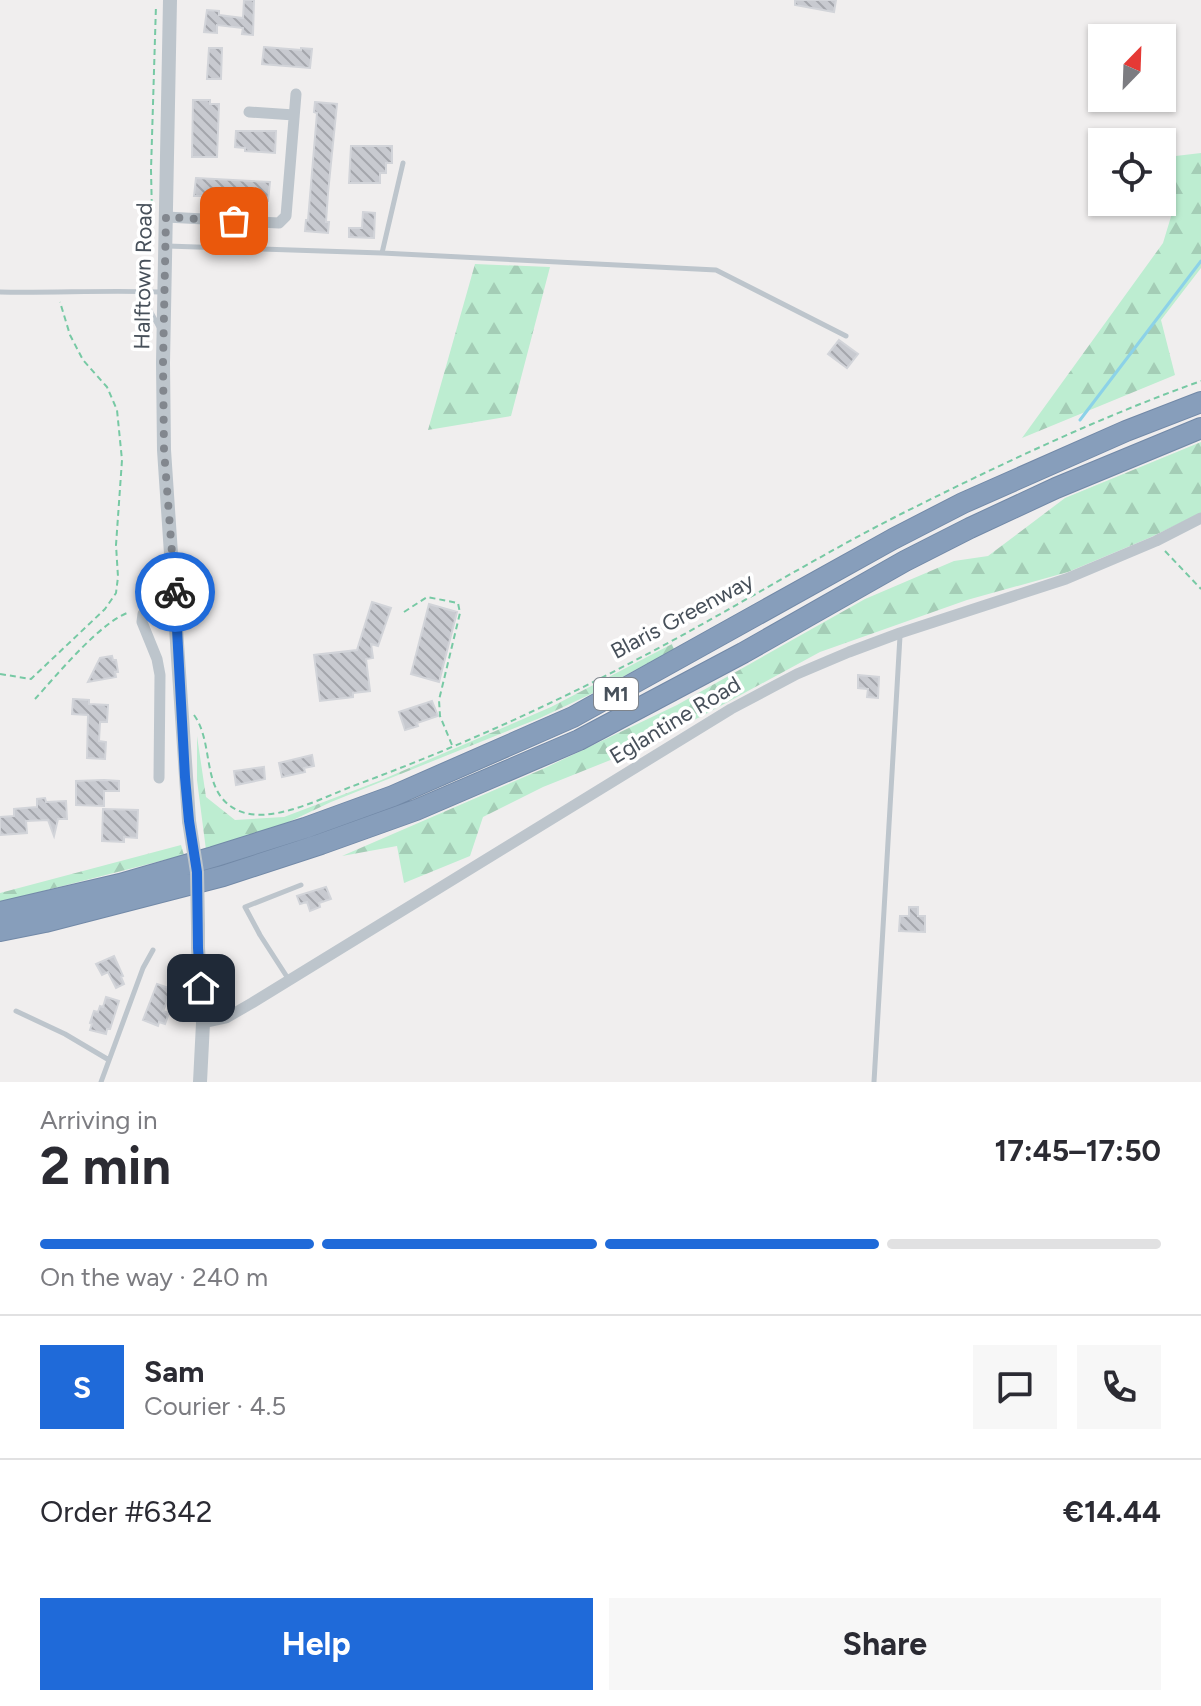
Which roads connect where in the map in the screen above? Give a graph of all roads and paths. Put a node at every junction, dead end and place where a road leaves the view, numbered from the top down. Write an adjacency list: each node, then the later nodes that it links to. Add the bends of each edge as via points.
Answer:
1 (157, 0): 7 (path, via 151,170)
2 (170, 0): 7 (street, Halftown Road)
3 (296, 94): 5 (street)
4 (249, 112): 5 (street)
5 (294, 115): 7 (street, via 286,216 279,223)
6 (403, 163): 9 (lane)
7 (159, 217): 8 (street, Halftown Road)
8 (166, 246): 9 (lane); 13 (street, Halftown Road)
9 (382, 253): 16 (lane, via 716,270)
10 (153, 261): 11 (path, via 144,273)
11 (145, 291): 13 (lane); 14 (lane); 15 (lane)
12 (0, 292): 14 (lane)
13 (166, 292): 15 (street, Halftown Road)
14 (58, 293): 27 (path, via 70,335 117,410 122,460 116,593 31,679)
15 (164, 336): 23 (street, Halftown Road, via 164,450)
16 (846, 336)
17 (1201, 381): 30 (path, Blaris Greenway, via 995,468 632,662)
18 (1201, 402): 33 (highway, M1, via 963,503 573,717 393,796 200,861)
19 (1201, 428): 34 (highway, M1, via 970,528 579,740 416,810 223,876)
20 (1201, 518): 21 (street, Eglantine Road)
21 (1156, 541): 22 (path); 26 (street, Eglantine Road, via 1066,579)
22 (1201, 589)
23 (175, 601): 24 (street); 29 (street, Halftown Road)
24 (147, 608): 28 (path, via 120,615); 31 (street, via 142,622 160,675)
25 (404, 612): 30 (path, via 427,597 458,603 439,700)
26 (900, 633): 36 (street, Eglantine Road, via 797,674 731,709); 40 (lane)
27 (0, 674)
28 (35, 699)
29 (181, 707): 30 (path, Blaris Greenway, via 201,725 217,792 248,814 286,811); 38 (street, Halftown Road, bridge, via 197,872)
30 (452, 746)
31 (159, 778)
32 (301, 885): 36 (lane, via 245,907)
33 (0, 912)
34 (0, 931)
35 (153, 950): 39 (lane)
36 (289, 980): 38 (street, Eglantine Road, via 226,1018)
37 (16, 1011): 39 (lane)
38 (203, 1023): 42 (street, Halftown Road)
39 (109, 1060): 41 (lane)
40 (875, 1081)
41 (101, 1082)
42 (200, 1082)

